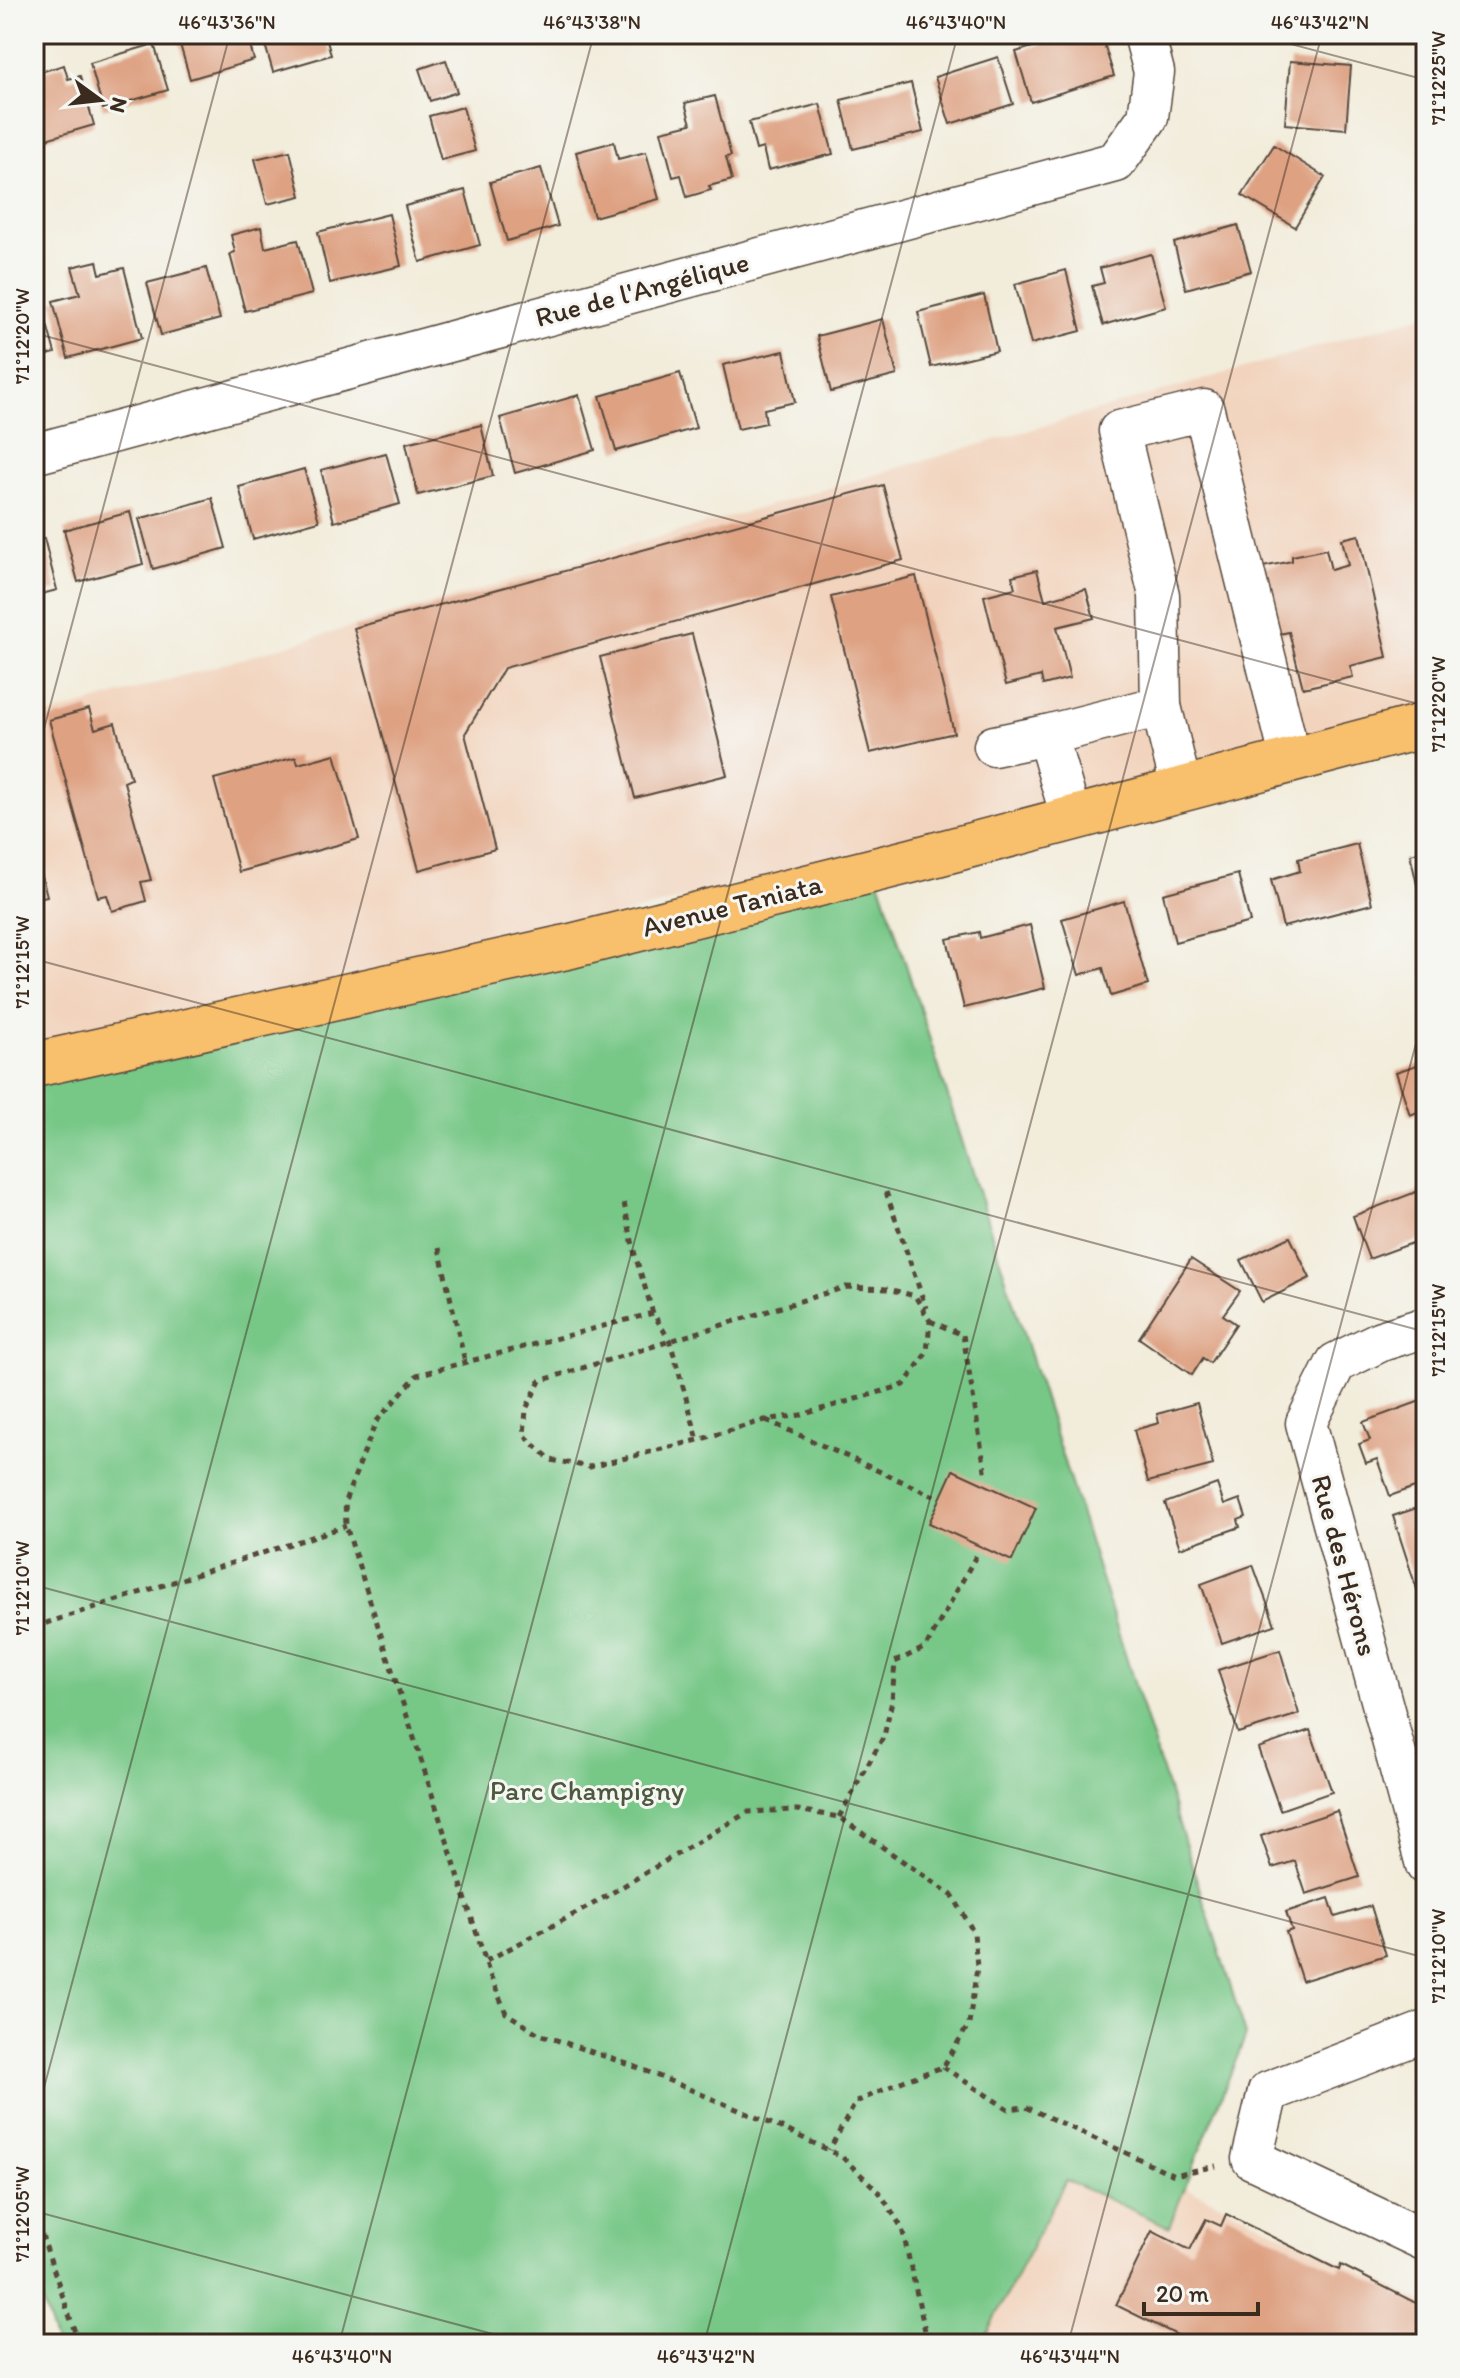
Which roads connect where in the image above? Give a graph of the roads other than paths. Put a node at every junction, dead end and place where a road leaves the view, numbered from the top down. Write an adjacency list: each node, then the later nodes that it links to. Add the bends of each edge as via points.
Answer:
1 (1144, 34): 2 (street, Rue de l'Angélique, via 1154,72 1148,117 1116,162)
2 (34, 454)
3 (1161, 706): 5 (street); 7 (street, via 1159,595 1119,431 1204,410); 8 (street)
4 (1426, 725): 7 (main road, Avenue Taniata)
5 (1047, 735): 6 (street); 9 (street)
6 (994, 746)
7 (1291, 761): 8 (main road, Avenue Taniata)
8 (1182, 790): 9 (main road, Avenue Taniata)
9 (1071, 817): 10 (main road, Avenue Taniata, via 571,946)
10 (34, 1065)
11 (1426, 1327): 12 (street, Rue des Hérons, via 1336,1363 1306,1423)
12 (1426, 1865)
13 (1426, 2031): 14 (street, via 1268,2092 1252,2159)
14 (1426, 2241)

